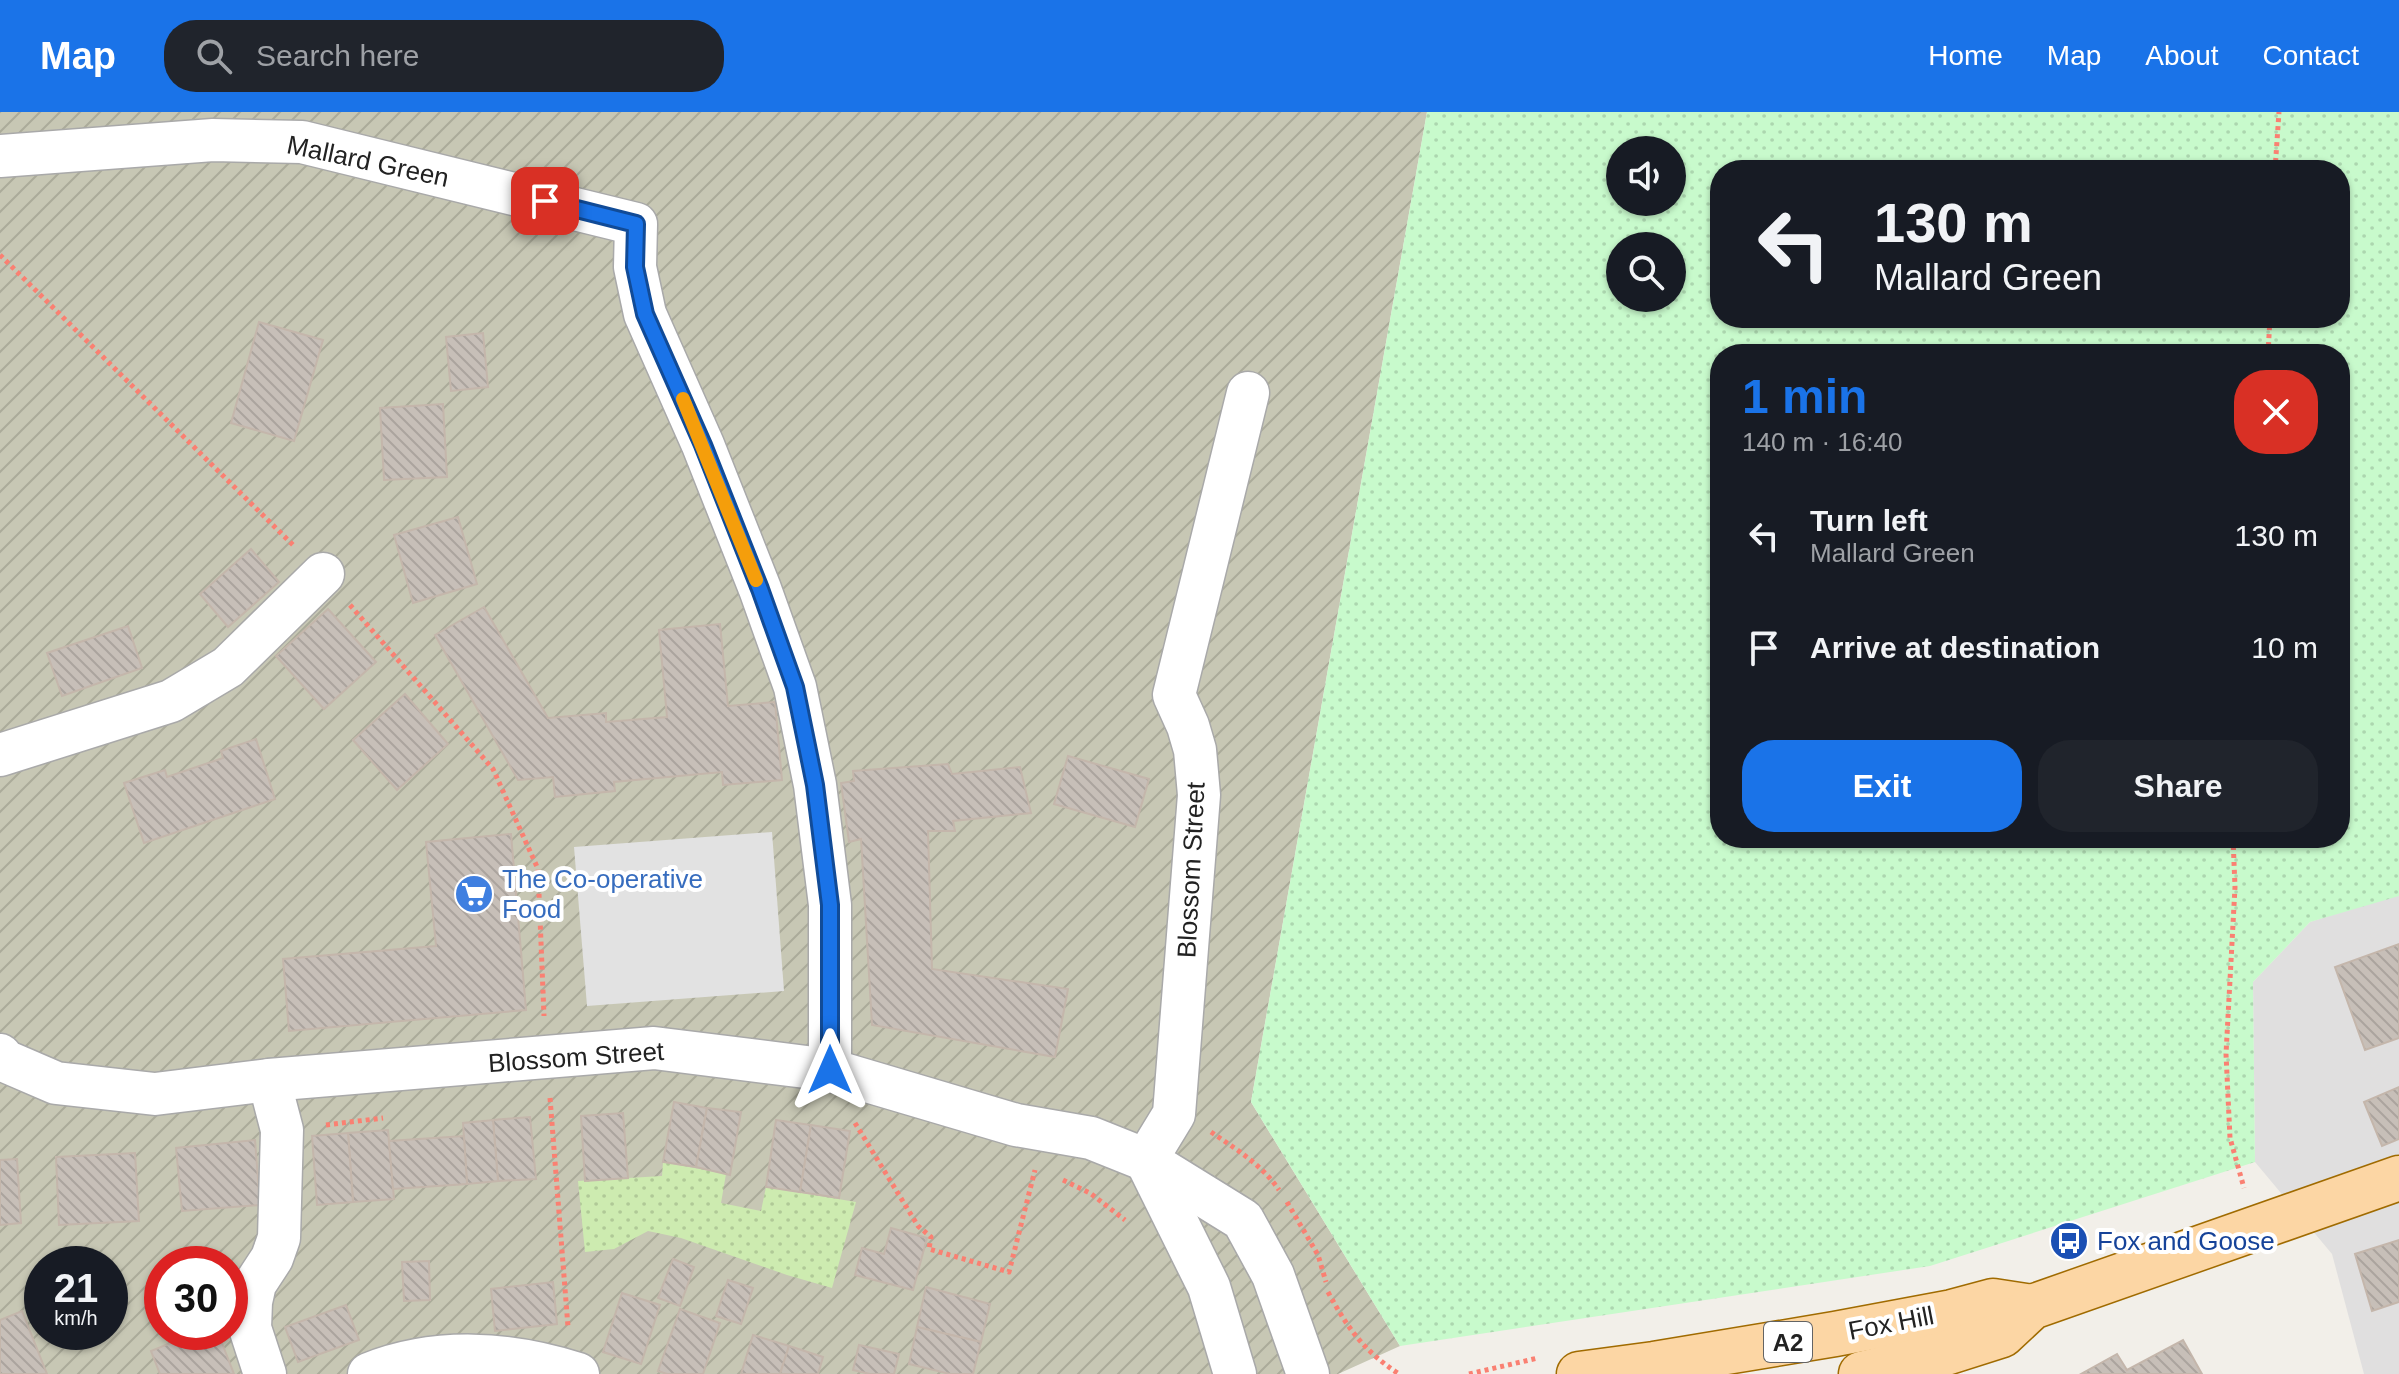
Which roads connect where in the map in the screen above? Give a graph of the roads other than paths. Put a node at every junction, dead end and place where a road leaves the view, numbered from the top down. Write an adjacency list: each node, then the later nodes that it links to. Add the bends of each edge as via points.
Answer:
1 (212, 126): 2 (street, Mallard Green); 7 (street, Mallard Green, via 302,142 636,224 635,267 645,314 703,445 795,687 815,785 830,905)
2 (0, 156)
3 (1248, 393): 9 (street, Blossom Street, via 1174,695 1195,750 1199,795 1174,1114)
4 (323, 574): 5 (street, via 228,667 171,701)
5 (0, 755)
6 (2, 1061): 8 (street, Blossom Street, via 56,1083 155,1094)
7 (830, 1070): 8 (street, Blossom Street, via 654,1048); 9 (street, Blossom Street, via 1016,1125 1091,1138)
8 (269, 1080): 14 (street, via 282,1130 279,1238 255,1284 250,1328)
9 (1146, 1160): 16 (street, via 1209,1287); 17 (street, Blossom Street, via 1243,1220 1273,1275)
10 (2399, 1178): 11 (main road, Fox Hill / A2)
11 (2032, 1307): 12 (main road, Fox Hill / A2, via 1993,1301); 19 (main road, Fox Hill / A2, via 2002,1335)
12 (1657, 1369): 18 (main road, Fox Hill / A2)
13 (575, 1373): 15 (street, via 527,1359 478,1355 410,1361)
14 (265, 1374)
15 (369, 1374)
16 (1235, 1374)
17 (1308, 1374)
18 (1579, 1374)
19 (1861, 1374)

